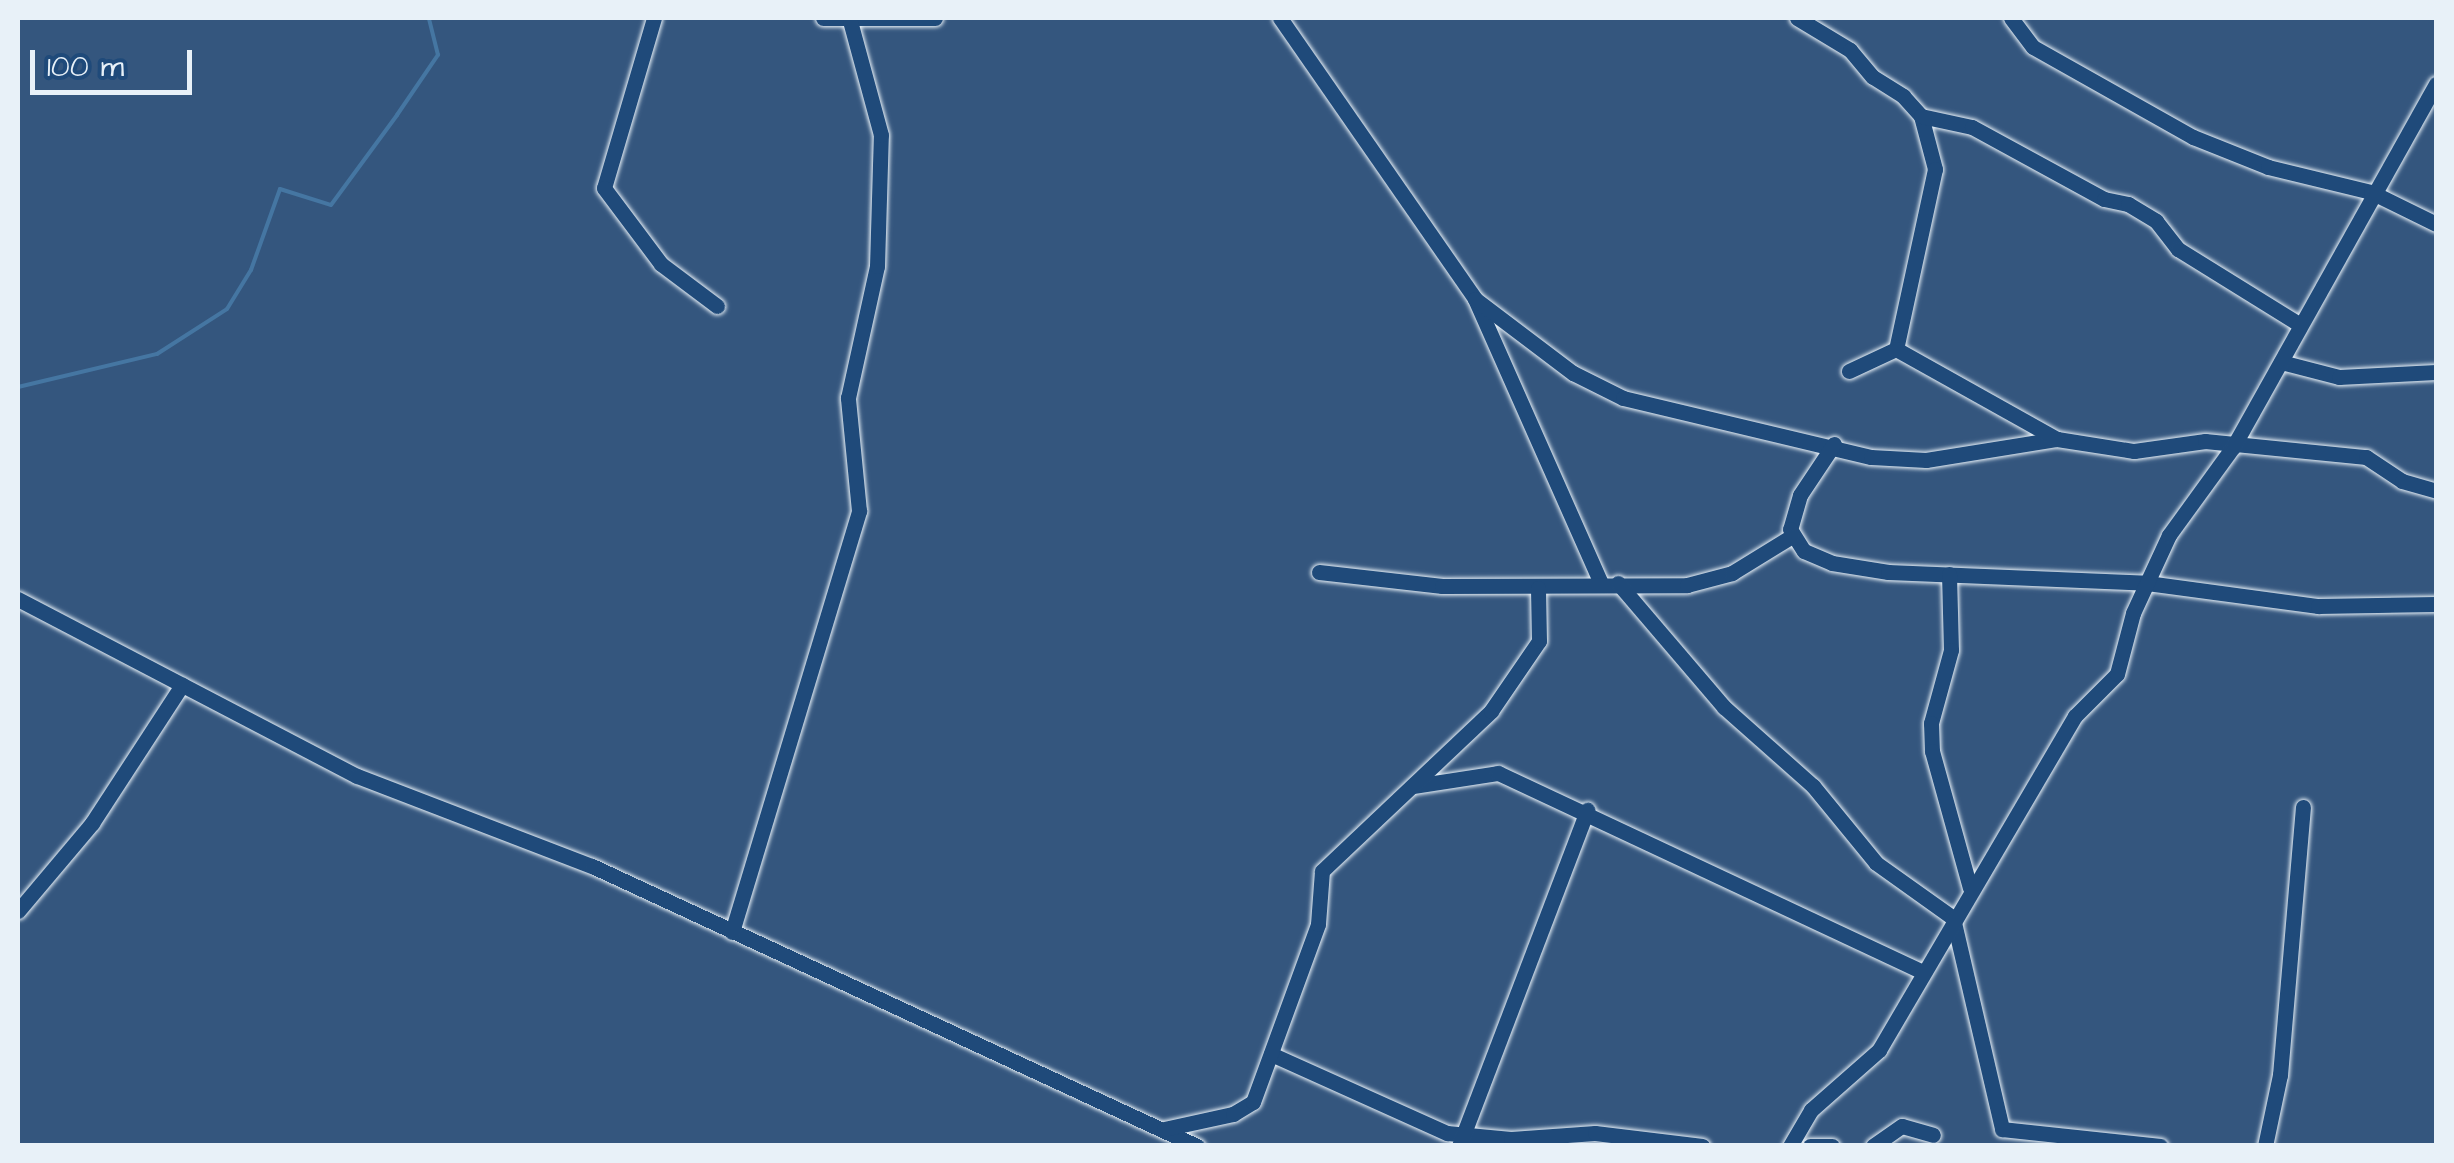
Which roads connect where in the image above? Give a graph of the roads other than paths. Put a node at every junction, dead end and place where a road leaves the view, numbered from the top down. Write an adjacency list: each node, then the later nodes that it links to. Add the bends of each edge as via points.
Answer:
1 (654, 18): 13 (street, via 604,188 662,264)
2 (827, 18): 7 (street)
3 (935, 18): 7 (street)
4 (1280, 18): 12 (street)
5 (1798, 18): 9 (street, via 1850,50)
6 (2010, 18): 10 (street, via 2034,47 2192,137 2268,167)
7 (850, 21): 39 (street, via 882,136 877,266 848,398 860,511)
8 (2436, 84): 10 (street)
9 (1921, 116): 14 (street, via 1958,121 2104,199 2128,204 2156,221 2178,249); 15 (street, via 1934,188)
10 (2371, 192): 11 (street); 14 (street)
11 (2436, 224)
12 (1475, 299): 20 (street, via 1573,373 1623,398); 26 (street)
13 (718, 306)
14 (2299, 324): 16 (street)
15 (1896, 349): 17 (street); 19 (street)
16 (2281, 362): 18 (street, via 2339,376); 21 (street)
17 (1849, 371)
18 (2436, 372)
19 (2056, 439): 20 (street, via 1898,462); 21 (street, via 2134,451 2205,441)
20 (1834, 444): 23 (street, via 1800,495)
21 (2232, 447): 22 (street, via 2366,456 2402,481); 27 (street, via 2169,535)
22 (2436, 491)
23 (1792, 536): 25 (street, via 1804,551 1832,563); 28 (street, via 1709,580)
24 (1319, 572): 29 (street, via 1442,586)
25 (1949, 574): 27 (street); 36 (street, via 1950,650 1932,739)
26 (1601, 583): 28 (street); 29 (street)
27 (2147, 583): 31 (street, via 2318,606); 36 (street, via 2116,674 2076,716)
28 (1618, 584): 38 (street, via 1724,706 1813,786 1876,863)
29 (1538, 588): 33 (street, via 1540,636 1529,661 1492,711)
30 (18, 599): 32 (street)
31 (2436, 604)
32 (182, 685): 37 (street, via 92,823); 39 (street, via 357,776 592,866)
33 (1414, 786): 35 (street, via 1498,773); 41 (street, via 1322,871 1318,924)
34 (2303, 806): 52 (street, via 2280,1076)
35 (1587, 810): 40 (street); 44 (street)
36 (1970, 888): 38 (street)
37 (18, 911)
38 (1953, 918): 40 (street); 51 (street, via 2002,1128)
39 (732, 932): 42 (street)
40 (1921, 971): 47 (street, via 1879,1050 1812,1110)
41 (1271, 1054): 42 (street, via 1246,1108); 44 (street)
42 (1164, 1129): 45 (street)
43 (1934, 1135): 50 (street, via 1902,1126)
44 (1461, 1140): 46 (street, via 1595,1132)
45 (1197, 1146)
46 (1702, 1146)
47 (1790, 1146)
48 (1810, 1146): 49 (street)
49 (1832, 1146)
50 (1874, 1146)
51 (2160, 1146)
52 (2265, 1146)

